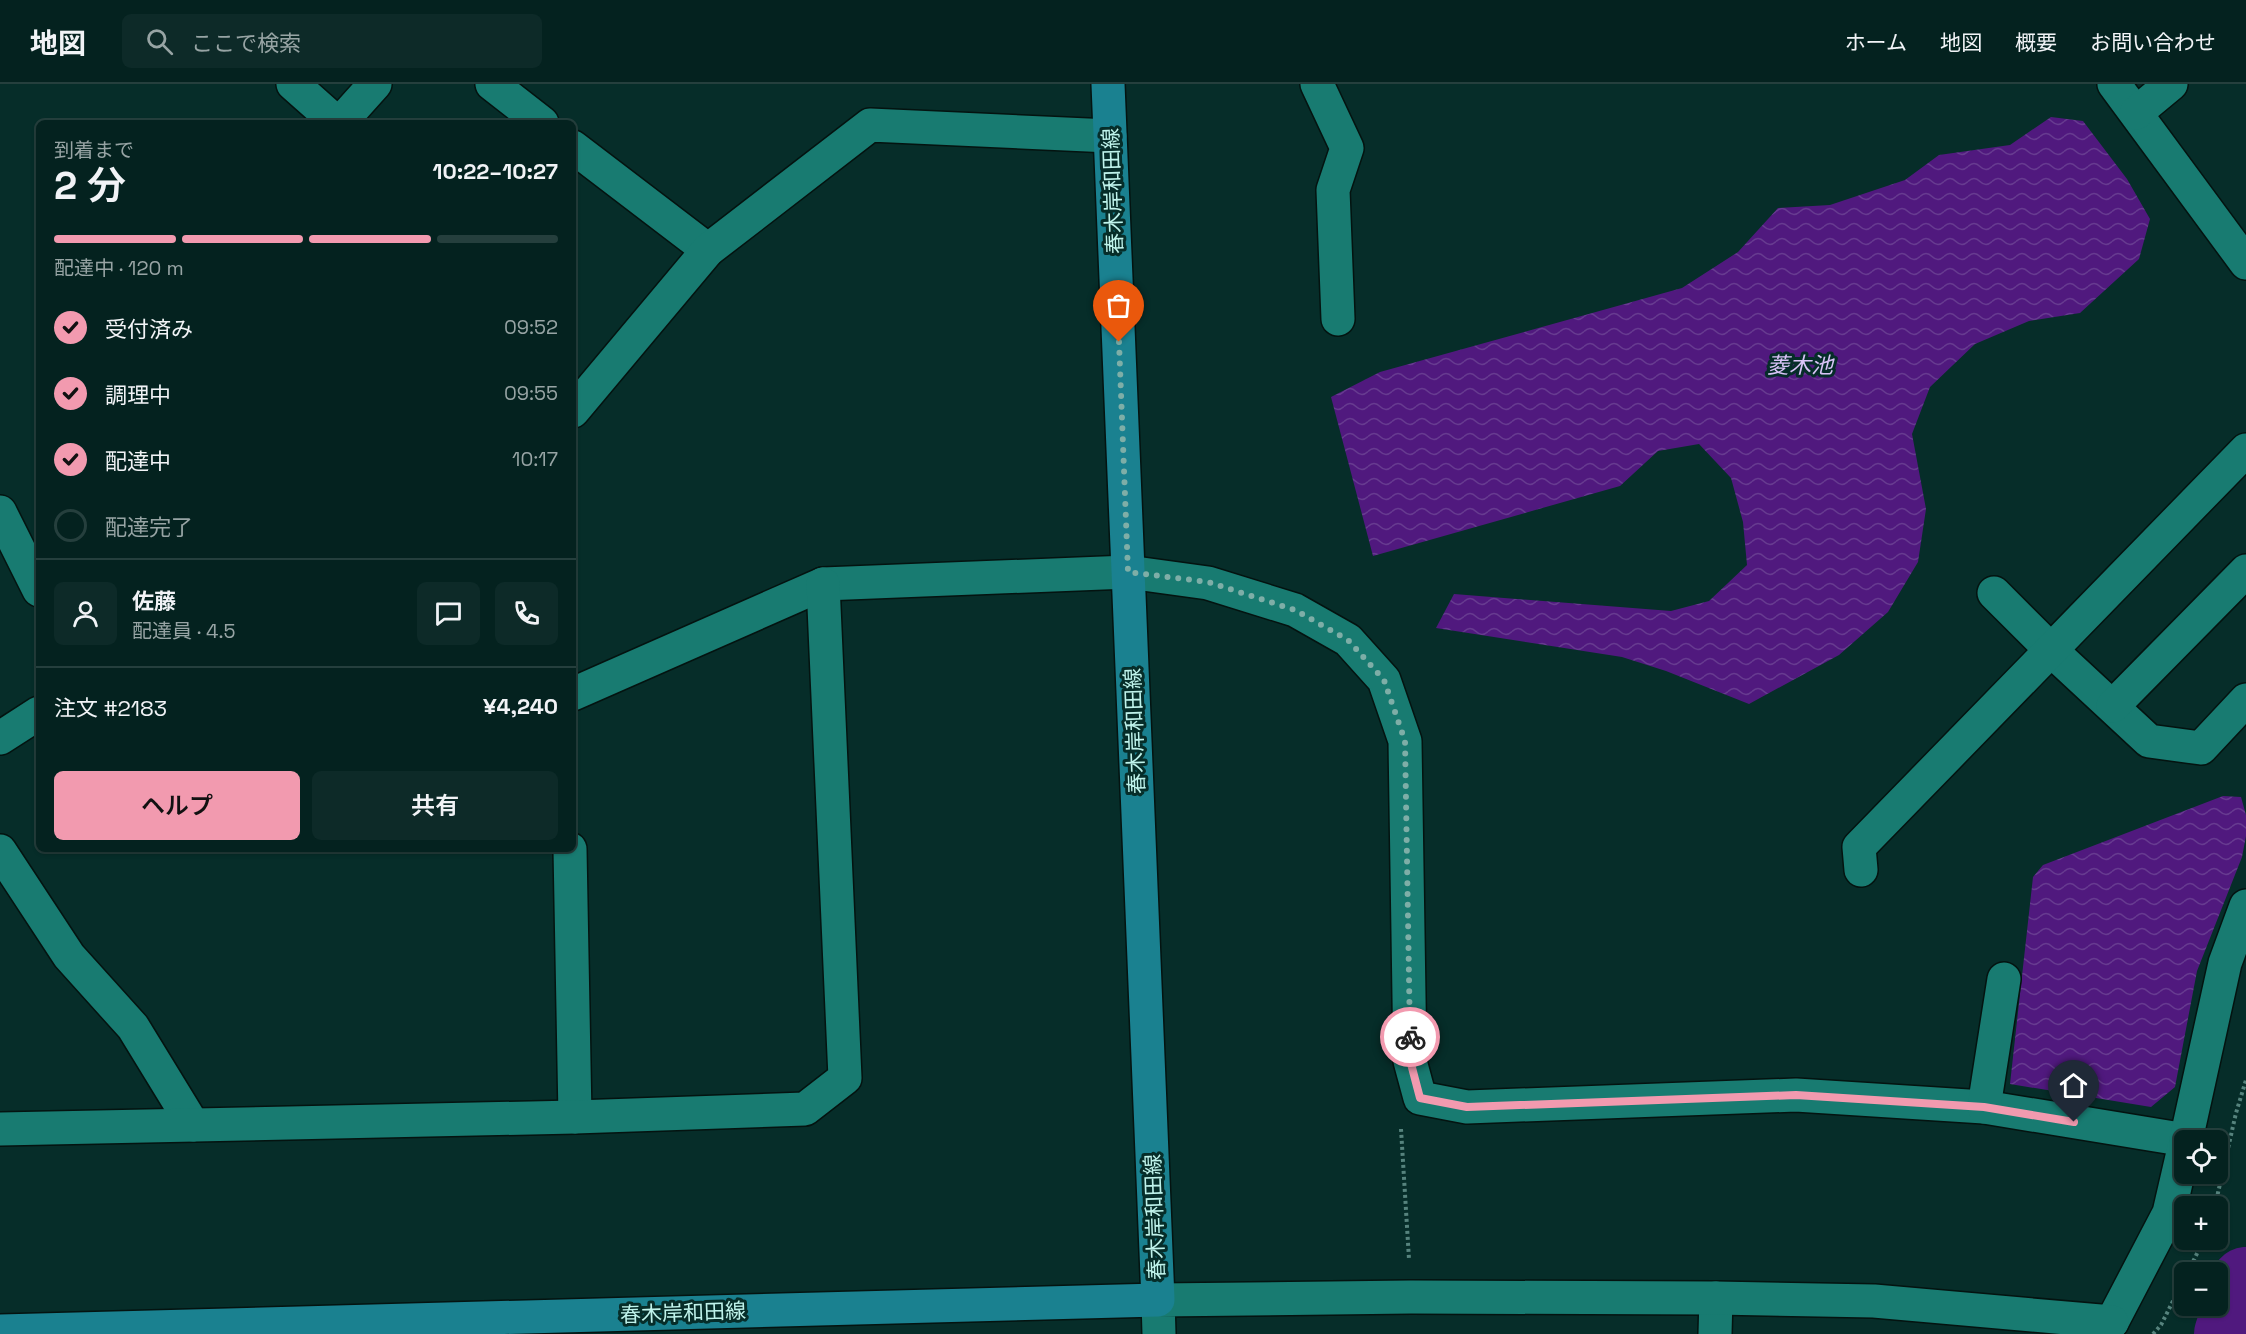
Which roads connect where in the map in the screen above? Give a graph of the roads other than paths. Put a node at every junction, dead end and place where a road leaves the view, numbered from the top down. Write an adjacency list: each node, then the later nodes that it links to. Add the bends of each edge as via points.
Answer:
1 (293, 84): 9 (street)
2 (375, 84): 10 (street)
3 (492, 84): 11 (street)
4 (1108, 84): 12 (main road, 春木岸和田線)
5 (1317, 84): 16 (street, via 1347,148 1333,190)
6 (2114, 84): 8 (street)
7 (2171, 84): 8 (street)
8 (2136, 113): 15 (street)
9 (335, 120)
10 (341, 120)
11 (538, 120)
12 (1110, 136): 14 (street, via 870,125); 21 (main road, 春木岸和田線)
13 (576, 149): 14 (street)
14 (708, 250): 17 (street)
15 (2244, 259)
16 (1338, 319)
17 (576, 407)
18 (2246, 450): 25 (street)
19 (0, 512): 22 (street)
20 (2246, 571): 28 (street)
21 (1128, 572): 23 (street); 36 (street, via 1208,582 1295,610 1348,640 1384,680 1405,741 1410,1060 1420,1098 1467,1107 1796,1095); 44 (main road, 春木岸和田線)
22 (36, 584)
23 (823, 584): 26 (street); 37 (street, via 845,1078 805,1109)
24 (1994, 593): 25 (street)
25 (2052, 651): 28 (street); 33 (street, via 1859,847)
26 (576, 693)
27 (2246, 700): 28 (street, via 2201,748 2149,741)
28 (2113, 706)
29 (36, 715): 30 (street)
30 (0, 738)
31 (0, 851): 38 (street, via 69,956 133,1028)
32 (570, 852): 37 (street)
33 (1861, 870)
34 (2246, 906): 40 (street, via 2225,963)
35 (2004, 979): 36 (street)
36 (1984, 1107): 41 (street)
37 (574, 1117): 38 (street)
38 (193, 1125): 39 (street)
39 (0, 1128)
40 (2188, 1130)
41 (2174, 1138)
42 (2176, 1184): 43 (street, via 2169,1213 2112,1322 1874,1301)
43 (1716, 1298): 44 (street); 47 (street)
44 (1158, 1300): 45 (main road, 春木岸和田線); 46 (street)
45 (0, 1331)
46 (1159, 1334)
47 (1715, 1334)

